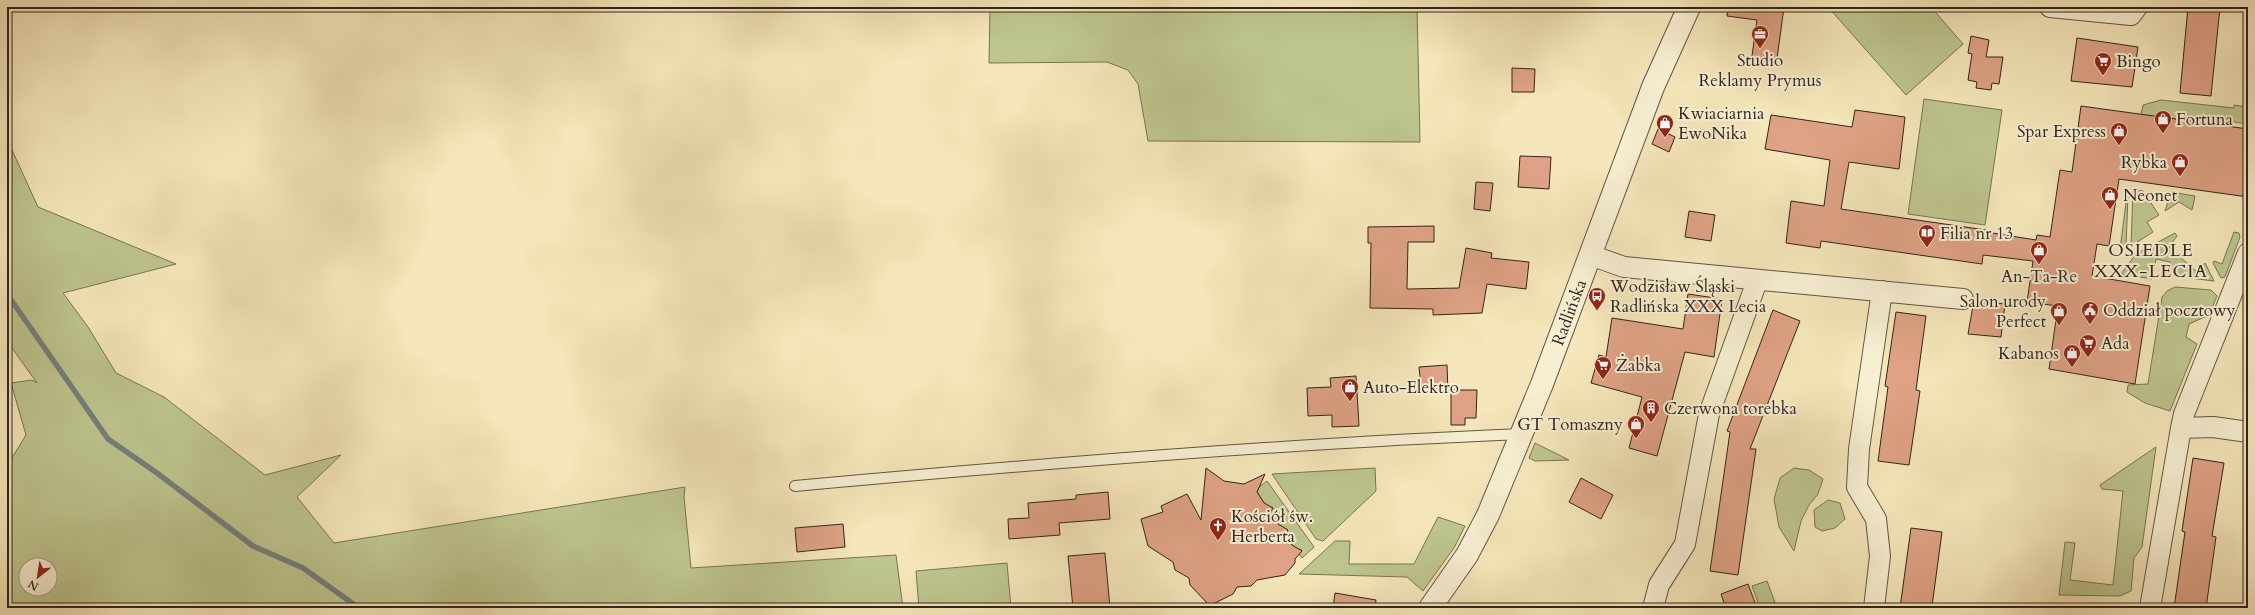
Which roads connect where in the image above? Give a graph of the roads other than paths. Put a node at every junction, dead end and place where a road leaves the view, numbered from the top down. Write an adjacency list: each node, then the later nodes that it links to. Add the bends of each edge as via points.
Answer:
1 (1689, 7): 5 (street, Radlińska, via 1653,87)
2 (2050, 7): 3 (street, via 2130,15)
3 (2136, 7)
4 (2248, 253): 9 (street, via 2187,407)
5 (1590, 255): 6 (street, via 1624,267); 11 (street, Radlińska)
6 (1758, 281): 7 (street); 14 (street, via 1708,414 1685,544 1659,585)
7 (1882, 291): 8 (street); 15 (street, via 1858,449 1857,487 1876,518 1880,556)
8 (1963, 299)
9 (2182, 428): 10 (street, via 2212,427); 16 (street)
10 (2248, 432)
11 (1523, 434): 12 (lane, via 1079,460); 13 (street, Radlińska, via 1488,515 1467,555)
12 (795, 486)
13 (1430, 608)
14 (1653, 608)
15 (1874, 608)
16 (2150, 608)

